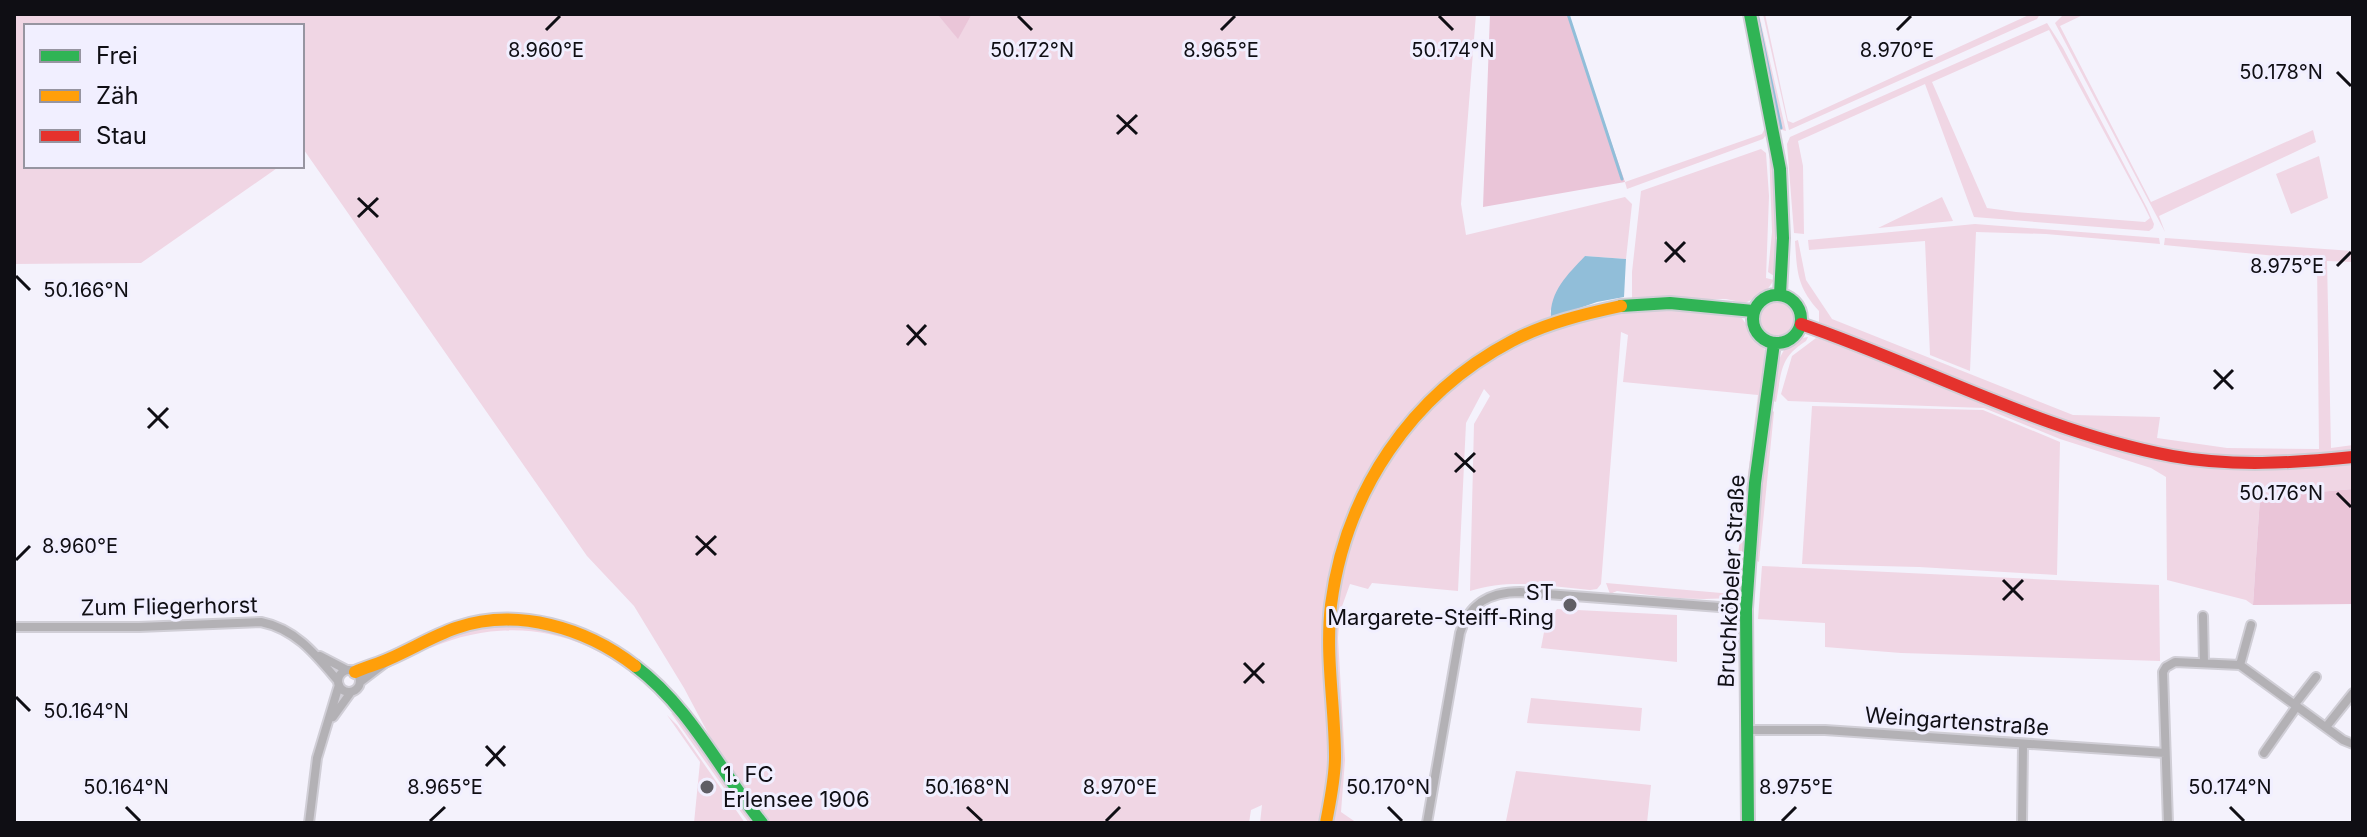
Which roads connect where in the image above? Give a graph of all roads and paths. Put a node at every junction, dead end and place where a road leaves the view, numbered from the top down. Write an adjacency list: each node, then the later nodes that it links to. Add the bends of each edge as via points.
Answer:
1 (1750, 14): 2 (main road, via 1780,169)
2 (1780, 294): 3 (main road, via 1763,298); 4 (main road, via 1794,301)
3 (1753, 311): 5 (main road, via 1756,332); 29 (main road, via 1650,303 1552,322 1488,351 1405,426 1365,488 1340,552 1331,606 1335,760)
4 (1801, 324): 5 (main road, via 1794,336); 6 (main road, via 2062,426 2150,452 2236,463)
5 (1774, 343): 7 (main road, Bruchköbeler Straße, via 1755,483)
6 (2353, 457)
7 (1746, 609): 22 (main road, Bruchköbeler Straße); 30 (street, via 1520,592 1484,598 1467,615 1460,633)
8 (2203, 616): 12 (street)
9 (2251, 625): 13 (street)
10 (14, 627): 11 (street, Zum Fliegerhorst, via 261,622 291,633)
11 (315, 653): 14 (street, Zum Fliegerhorst); 16 (street, Zum Fliegerhorst)
12 (2204, 663): 13 (street); 25 (street, via 2175,662 2163,672)
13 (2240, 665): 19 (street)
14 (354, 674): 16 (street, via 341,674); 17 (street, via 357,689); 28 (main road, via 437,634 479,622 529,621 593,638 657,682)
15 (2316, 677): 19 (street)
16 (338, 683): 17 (street); 20 (street)
17 (351, 692): 20 (street)
18 (2353, 693): 21 (street)
19 (2296, 705): 21 (street); 26 (street)
20 (330, 721): 27 (street, via 317,758)
21 (2326, 727): 23 (street)
22 (1746, 730): 24 (street, Weingartenstraße, via 1825,730); 31 (main road, Bruchköbeler Straße)
23 (2353, 744)
24 (2023, 745): 25 (street, Weingartenstraße); 32 (street)
25 (2165, 753): 33 (street)
26 (2264, 753)
27 (309, 823)
28 (762, 823)
29 (1326, 823)
30 (1427, 823)
31 (1748, 823)
32 (2022, 823)
33 (2168, 823)

